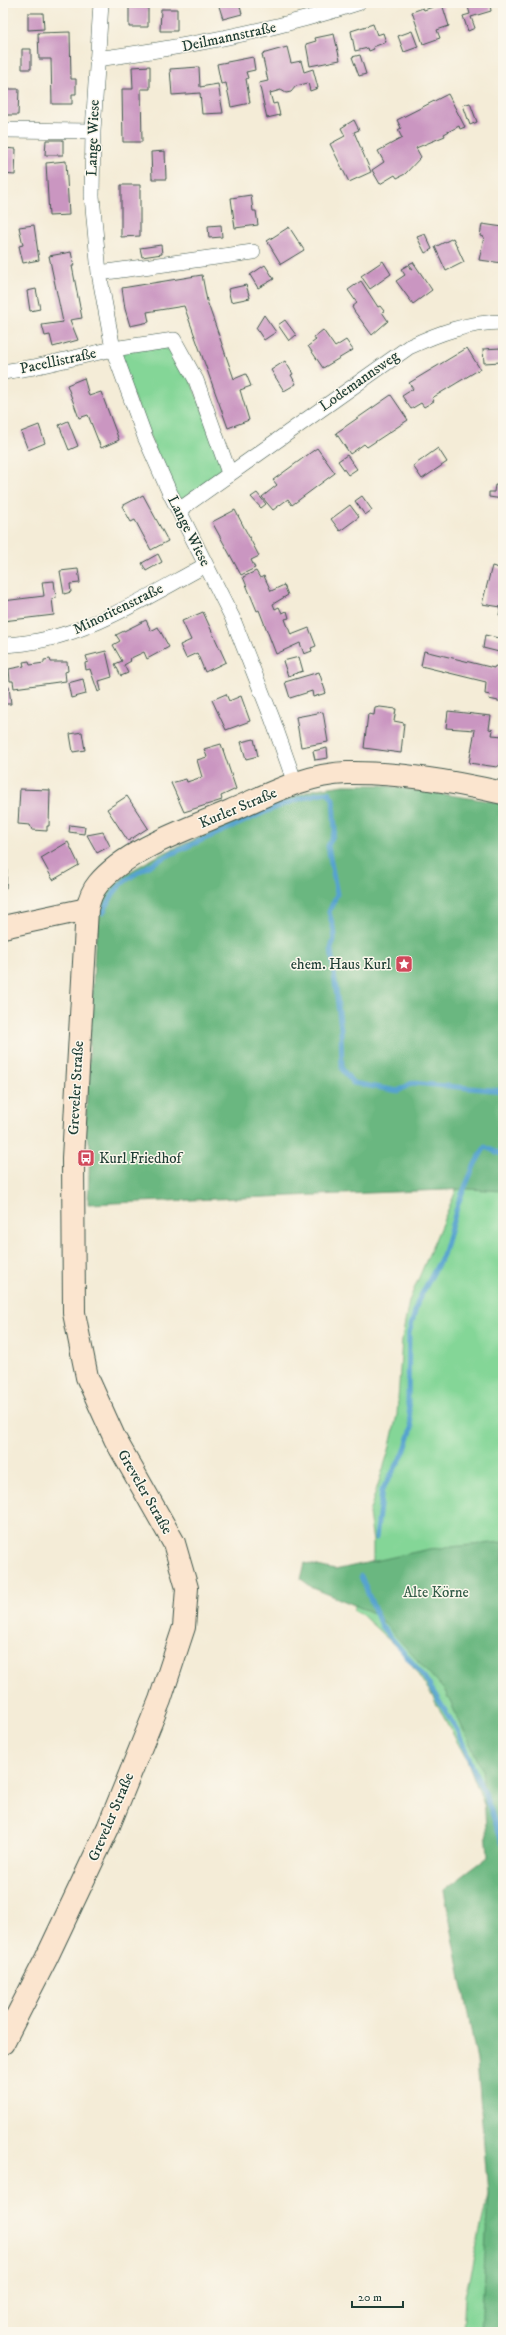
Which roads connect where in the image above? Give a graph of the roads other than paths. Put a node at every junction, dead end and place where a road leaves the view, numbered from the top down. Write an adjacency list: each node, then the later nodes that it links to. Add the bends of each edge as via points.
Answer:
1 (101, 3): 3 (street, Lange Wiese)
2 (358, 3): 3 (street, Deilmannstraße, via 316,17 245,35 178,48)
3 (97, 59): 5 (street, Lange Wiese)
4 (3, 130): 5 (street)
5 (92, 131): 7 (street, Lange Wiese, via 92,196)
6 (253, 252): 7 (street)
7 (99, 273): 9 (street, Lange Wiese)
8 (503, 322): 11 (street, Lodemannsweg, via 441,332 409,346)
9 (113, 349): 10 (street, Pacellistraße); 11 (street, via 174,340 196,380); 12 (street, Lange Wiese, via 145,437)
10 (3, 372)
11 (230, 473): 12 (street, Lodemannsweg)
12 (179, 510): 13 (street, Lange Wiese)
13 (206, 566): 14 (street, Minoritenstraße, via 97,622 61,636); 15 (street, Lange Wiese, via 232,617)
14 (3, 646)
15 (295, 783): 16 (street, Kurler Straße, via 320,776 346,773 384,774); 17 (street, Kurler Straße, via 185,830 128,860 98,884)
16 (503, 793)
17 (87, 909): 18 (street); 19 (street, Greveler Straße, via 73,1158 74,1313 87,1376 115,1439 174,1543 187,1588 184,1627 148,1728 108,1828 46,1960)
18 (3, 927)
19 (3, 2043)

